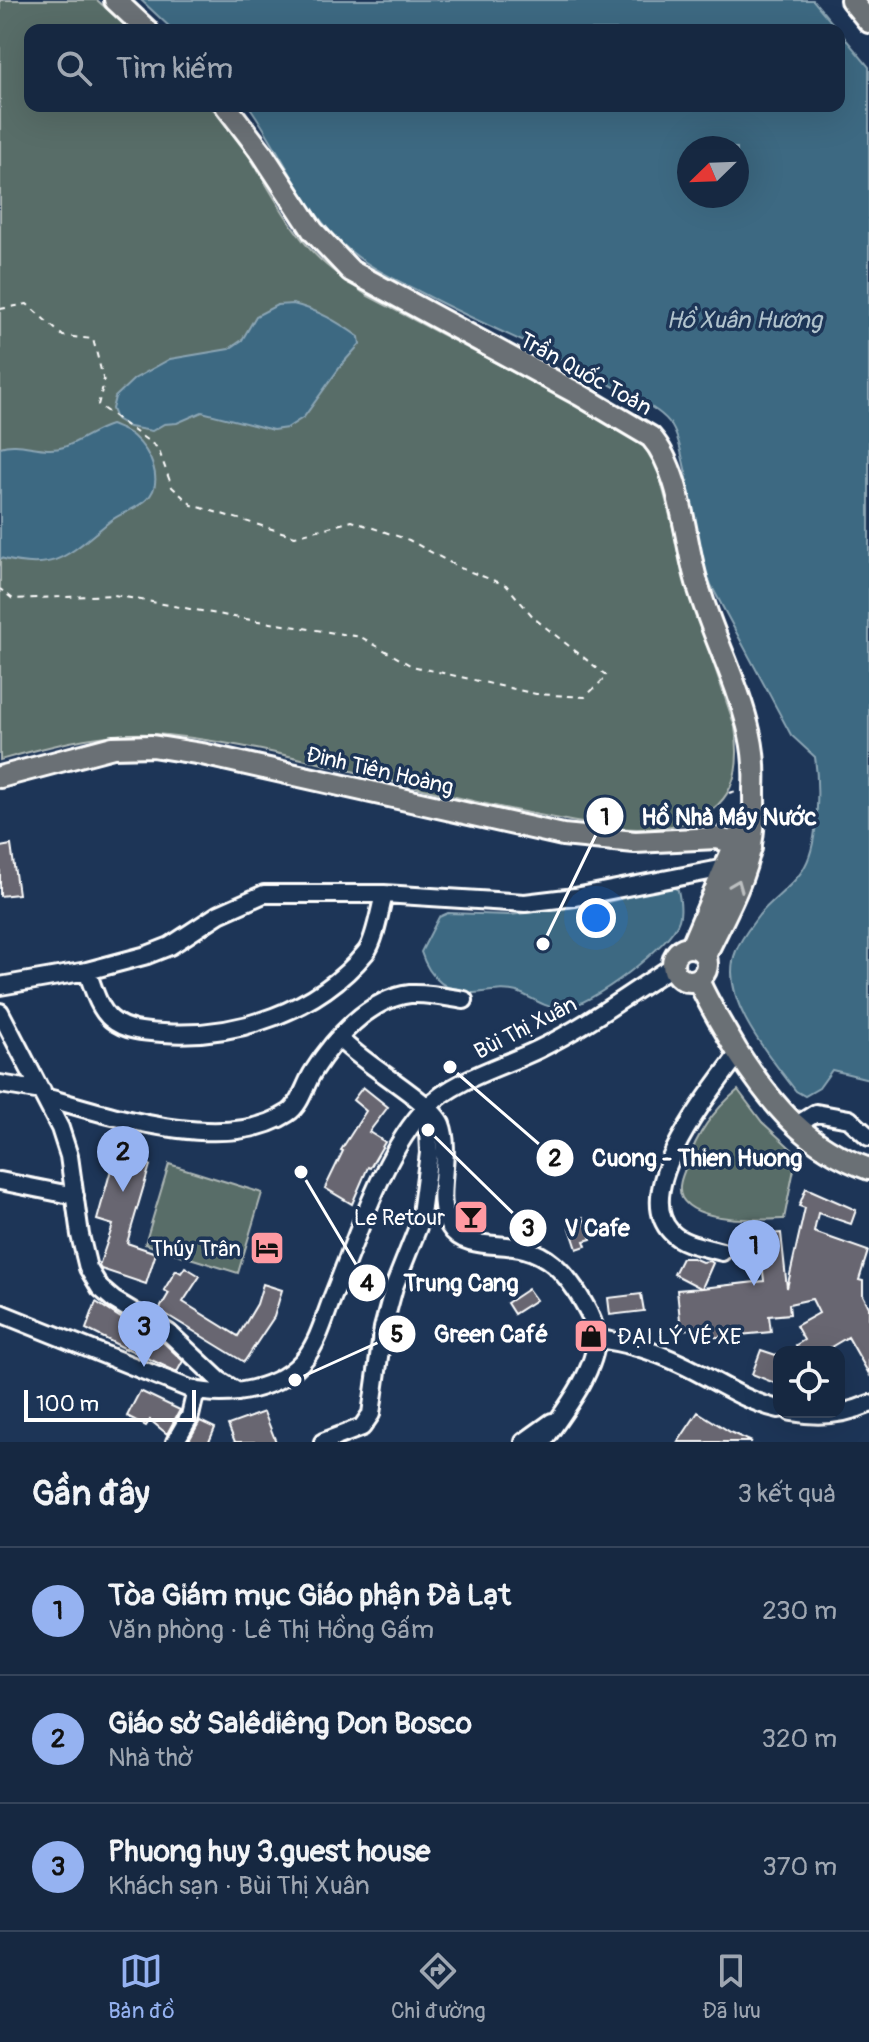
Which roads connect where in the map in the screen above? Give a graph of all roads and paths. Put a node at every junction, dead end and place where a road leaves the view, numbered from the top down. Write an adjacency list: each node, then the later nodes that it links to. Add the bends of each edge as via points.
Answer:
1 (115, 0): 4 (main road)
2 (851, 0): 3 (main road)
3 (869, 22)
4 (141, 24)
5 (231, 112): 9 (main road, Trần Quốc Toản, via 313,231 351,271 580,395 660,447 705,609 750,734 755,822)
6 (0, 309): 7 (path, via 27,304 63,336 93,339 104,382 98,405 158,448 172,487 192,505 295,536 352,521 409,540 506,585 535,619 607,676 585,697 536,694 412,666 361,637 114,595 13,599)
7 (0, 589)
8 (0, 777): 9 (main road, Đinh Tiên Hoàng, via 113,747 152,746 563,835 635,842 705,837)
9 (744, 845): 10 (main road, Trần Quốc Toản); 12 (main road, Trần Quốc Toản, one-way to 9, via 731,900)
10 (725, 868): 11 (street, via 525,903); 12 (main road, Trần Quốc Toản)
11 (384, 894): 14 (street, via 264,894 219,914 170,946); 14 (street, via 368,950 331,985 242,1028 187,1034 120,1026 98,1001)
12 (698, 952): 13 (main road, via 686,948 676,954); 15 (main road, via 707,967)
13 (673, 966): 15 (main road, via 681,979); 23 (street, Bùi Thị Xuân, via 570,1033 456,1085)
14 (87, 971): 16 (street)
15 (698, 980): 20 (main road)
16 (0, 986)
17 (464, 1000): 19 (street, via 398,997 377,1006)
18 (0, 1012): 22 (street)
19 (339, 1038): 22 (street, via 293,1109 270,1122 245,1127 183,1130 112,1116); 23 (street)
20 (739, 1053): 24 (main road); 29 (street, via 682,1135 658,1203 672,1234)
21 (0, 1084): 22 (street)
22 (44, 1094): 28 (street, via 69,1156)
23 (427, 1107): 31 (street, via 446,1139 443,1197 448,1225 464,1239 522,1248 548,1258 587,1308); 33 (street, Bùi Thị Xuân, via 388,1167 307,1356 279,1379); 39 (street, via 429,1153 422,1211 383,1328 371,1414 362,1427)
24 (795, 1126): 25 (street, via 816,1113 849,1119); 26 (main road)
25 (869, 1137)
26 (869, 1169)
27 (0, 1181): 28 (street)
28 (75, 1196): 33 (street, via 88,1268 100,1288 169,1333)
29 (722, 1252)
30 (0, 1313): 32 (street, Bùi Thị Xuân)
31 (596, 1339): 35 (street, via 643,1348); 37 (street, via 591,1364)
32 (196, 1390): 33 (street, Bùi Thị Xuân); 38 (street, via 190,1416)
33 (238, 1392)
34 (869, 1404): 36 (street)
35 (773, 1407)
36 (845, 1412)
37 (560, 1417): 40 (street); 41 (street)
38 (175, 1442)
39 (323, 1442)
40 (524, 1442)
41 (543, 1442)

